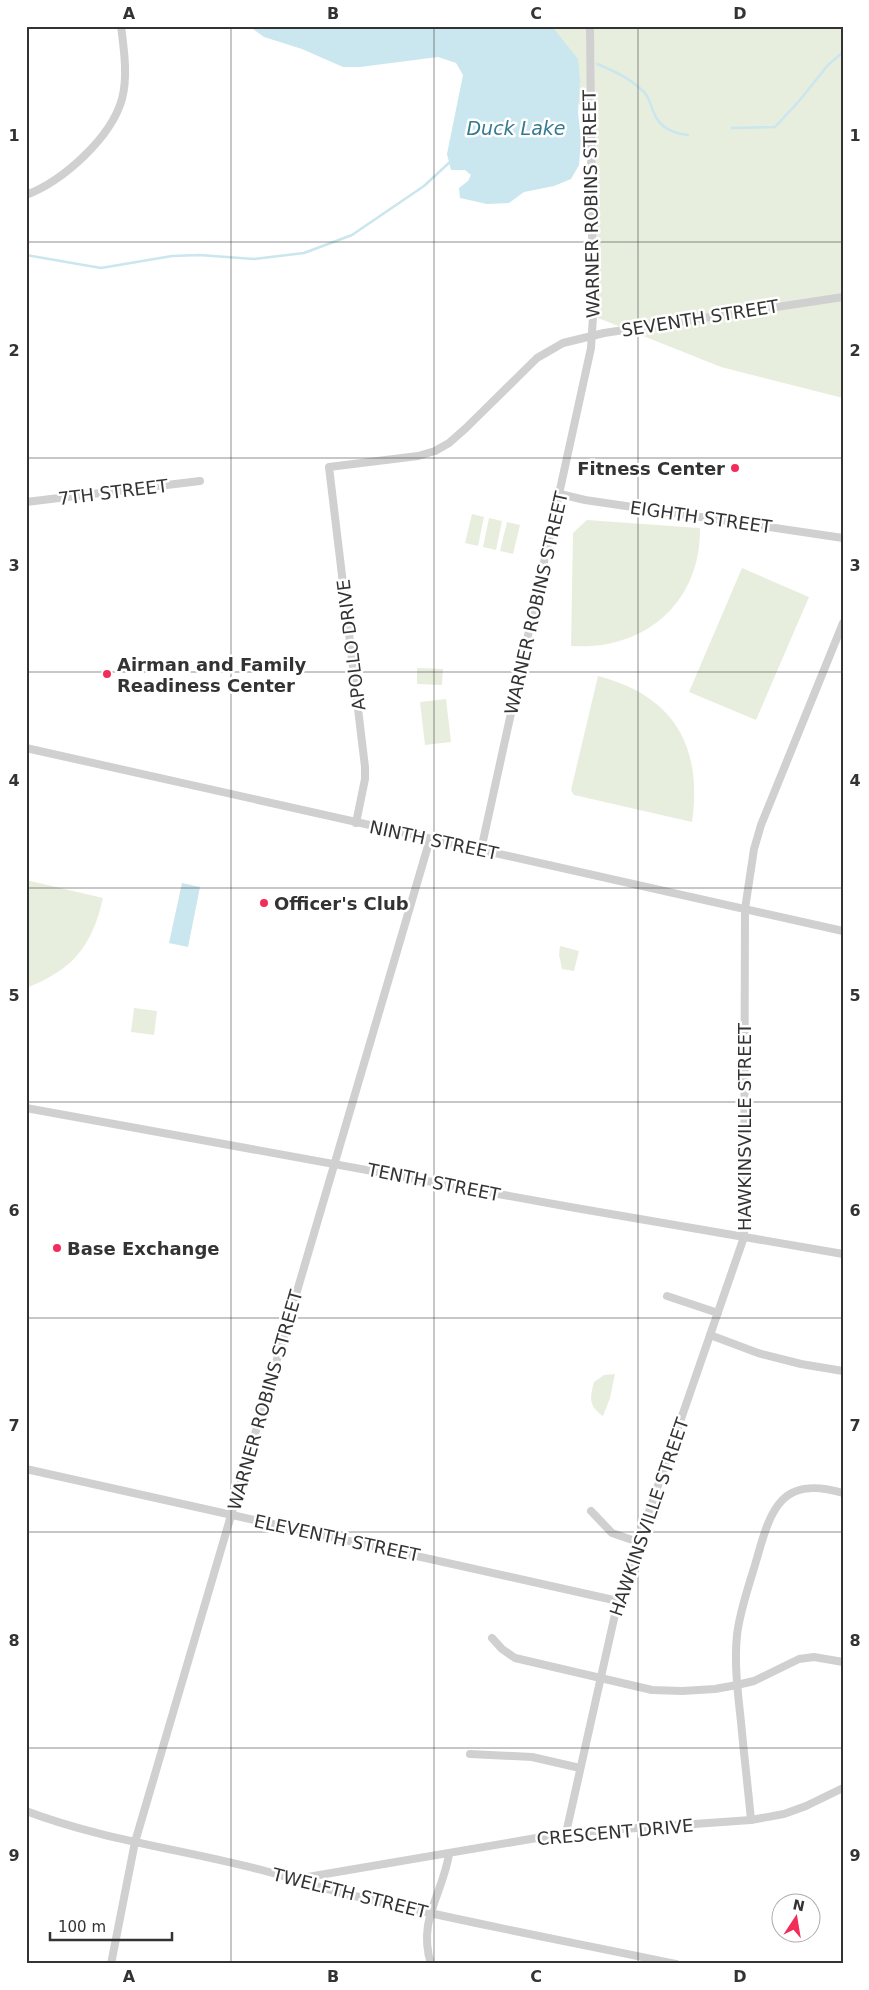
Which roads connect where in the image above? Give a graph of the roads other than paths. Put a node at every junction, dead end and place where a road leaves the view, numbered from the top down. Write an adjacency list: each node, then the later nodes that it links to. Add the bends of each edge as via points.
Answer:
1 (121, 26): 3 (street, via 124,81 122,99 113,120 100,139 67,171)
2 (590, 26): 5 (street, WARNER ROBINS STREET)
3 (26, 195)
4 (843, 297): 5 (street, SEVENTH STREET)
5 (592, 335): 6 (street, SEVENTH STREET, via 563,343 537,358 460,433 435,451); 8 (street, WARNER ROBINS STREET)
6 (329, 467): 13 (street, APOLLO DRIVE, via 365,767)
7 (200, 481): 9 (street, 7TH STREET)
8 (560, 494): 10 (street, EIGHTH STREET); 15 (street, WARNER ROBINS STREET)
9 (26, 502)
10 (843, 538)
11 (843, 623): 16 (street, HAWKINSVILLE STREET, via 761,825)
12 (26, 748): 13 (street, NINTH STREET)
13 (356, 823): 14 (street, NINTH STREET)
14 (430, 839): 15 (street, NINTH STREET); 19 (street, WARNER ROBINS STREET)
15 (481, 850): 16 (street, NINTH STREET)
16 (744, 909): 17 (street, NINTH STREET); 20 (street, HAWKINSVILLE STREET)
17 (843, 931)
18 (26, 1108): 19 (street, TENTH STREET)
19 (334, 1163): 20 (street, TENTH STREET); 29 (street, WARNER ROBINS STREET)
20 (744, 1237): 21 (street, TENTH STREET); 23 (street, HAWKINSVILLE STREET)
21 (843, 1254)
22 (667, 1296): 23 (street)
23 (718, 1313): 24 (street, HAWKINSVILLE STREET)
24 (710, 1335): 25 (street, via 801,1364); 30 (street, HAWKINSVILLE STREET)
25 (843, 1371)
26 (26, 1469): 29 (street, ELEVENTH STREET)
27 (843, 1493): 35 (street, via 807,1488 794,1491 776,1505 768,1521 739,1626)
28 (590, 1511): 30 (street, via 612,1533)
29 (230, 1515): 31 (street, ELEVENTH STREET); 42 (street, WARNER ROBINS STREET)
30 (638, 1542): 31 (street, HAWKINSVILLE STREET)
31 (618, 1600): 34 (street, HAWKINSVILLE STREET)
32 (492, 1638): 34 (street, via 515,1658)
33 (843, 1662): 35 (street, via 814,1657 799,1659 754,1681)
34 (600, 1679): 35 (street, via 652,1690 682,1691); 37 (street, HAWKINSVILLE STREET)
35 (737, 1685): 40 (street)
36 (470, 1754): 37 (street, via 532,1757)
37 (580, 1768): 41 (street, HAWKINSVILLE STREET)
38 (843, 1788): 40 (street, CRESCENT DRIVE, via 784,1814)
39 (26, 1811): 42 (street, TWELFTH STREET, via 56,1823)
40 (751, 1820): 41 (street, CRESCENT DRIVE)
41 (566, 1832): 43 (street, CRESCENT DRIVE)
42 (135, 1842): 44 (street, TWELFTH STREET); 46 (street, WARNER ROBINS STREET)
43 (448, 1854): 44 (street, CRESCENT DRIVE); 45 (street)
44 (294, 1880): 45 (street, TWELFTH STREET)
45 (430, 1914): 47 (street, via 426,1935); 48 (street, TWELFTH STREET)
46 (111, 1964)
47 (431, 1964)
48 (676, 1964)

